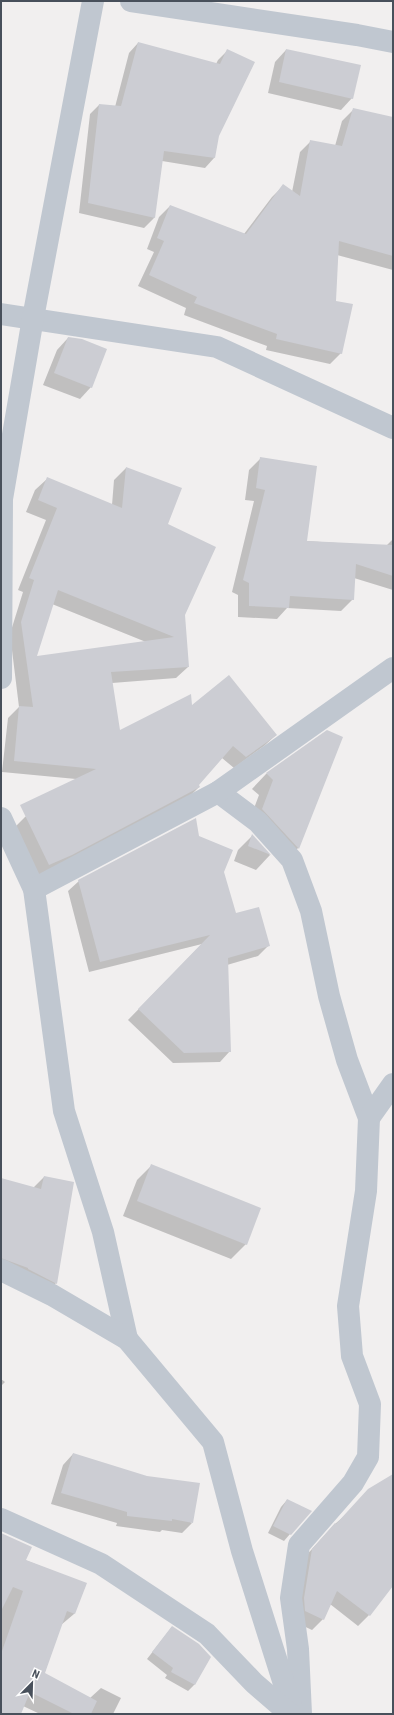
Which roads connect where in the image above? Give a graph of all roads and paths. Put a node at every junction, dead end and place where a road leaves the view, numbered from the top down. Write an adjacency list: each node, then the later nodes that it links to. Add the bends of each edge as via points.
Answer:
1 (93, 1): 5 (street)
2 (131, 1): 3 (street)
3 (393, 42)
4 (1, 314): 5 (street)
5 (33, 318): 6 (street, via 217,347); 7 (street)
6 (393, 428)
7 (2, 499): 9 (street)
8 (393, 668): 10 (street)
9 (1, 678)
10 (218, 792): 12 (street); 14 (street, via 258,822 292,860 311,911 329,996 347,1060)
11 (1, 818): 12 (street)
12 (34, 889): 16 (street, via 64,1111 103,1232)
13 (393, 1084): 14 (street)
14 (369, 1118): 20 (street, via 366,1190 348,1306 352,1356 370,1404 368,1457 353,1483 299,1545 291,1598 298,1649)
15 (1, 1270): 16 (street, via 52,1295)
16 (128, 1339): 19 (street, via 213,1442 242,1551)
17 (1, 1519): 18 (street, via 101,1564 207,1634 254,1683)
18 (290, 1714)
19 (294, 1714)
20 (300, 1714)

